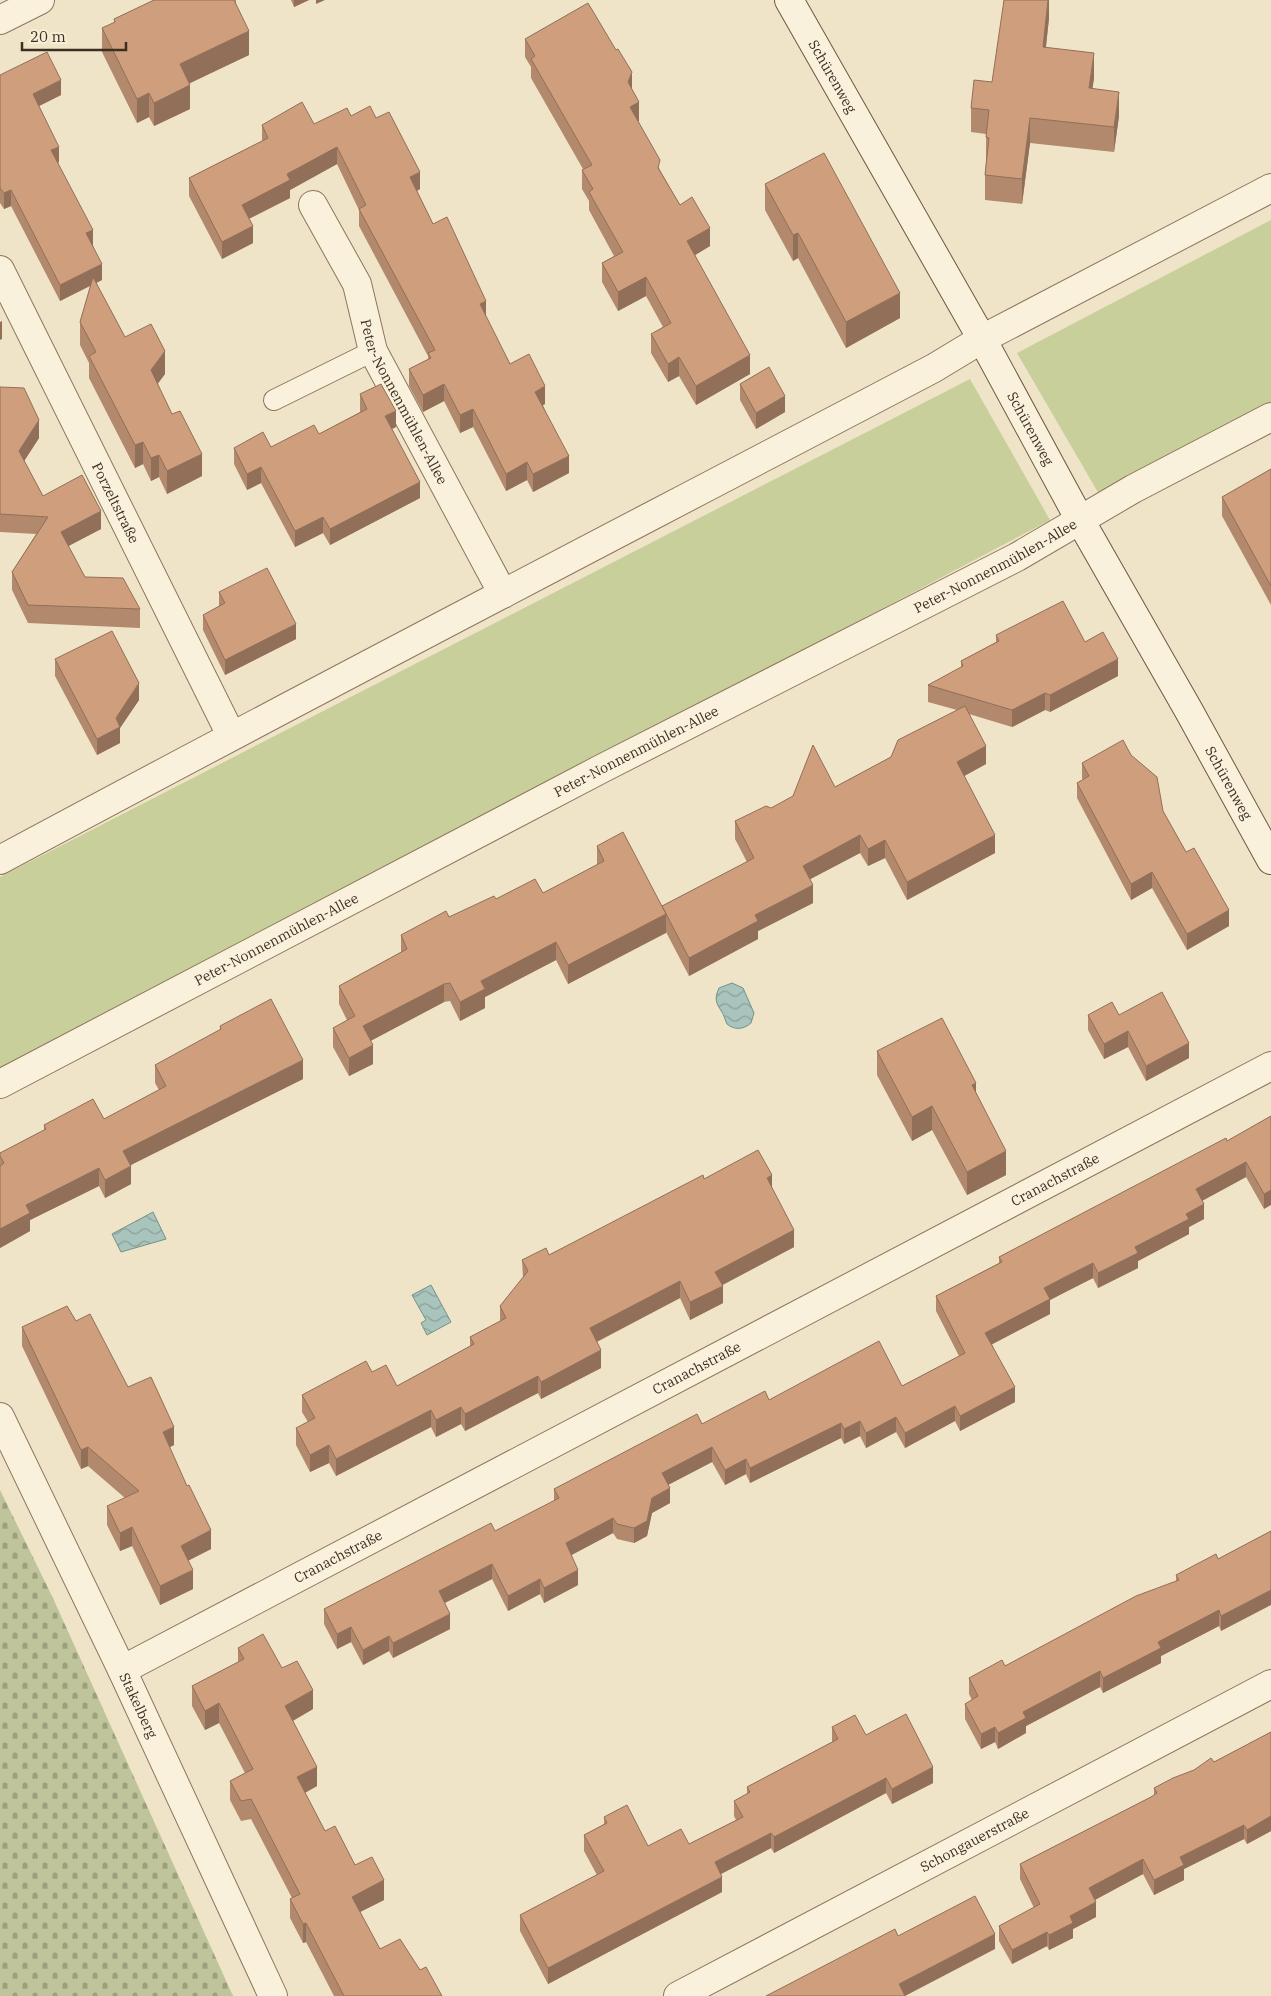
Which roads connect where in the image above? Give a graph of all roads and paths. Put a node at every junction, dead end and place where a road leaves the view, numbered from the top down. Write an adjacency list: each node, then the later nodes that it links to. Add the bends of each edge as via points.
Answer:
1 (40, 0): 3 (street)
2 (788, 0): 7 (street, Schürenweg)
3 (0, 20)
4 (1271, 188): 7 (street)
5 (313, 205): 8 (street, Peter-Nonnenmühlen-Allee, via 357,284)
6 (0, 270): 13 (street, Porzeltstraße)
7 (982, 339): 11 (street, Schürenweg); 12 (street)
8 (373, 351): 9 (lane); 12 (street, Peter-Nonnenmühlen-Allee)
9 (274, 400)
10 (1271, 417): 11 (street, Peter-Nonnenmühlen-Allee)
11 (1080, 520): 15 (street, Schürenweg); 17 (street, Peter-Nonnenmühlen-Allee, via 1017,557 601,769)
12 (503, 594): 13 (street)
13 (231, 735): 14 (street)
14 (0, 860)
15 (1271, 860)
16 (1271, 1066): 19 (street, Cranachstraße)
17 (0, 1084)
18 (0, 1417): 19 (street, Stakelberg)
19 (122, 1670): 21 (street, Stakelberg)
20 (1271, 1684): 22 (street, Schongauerstraße)
21 (273, 1996)
22 (678, 1996)

